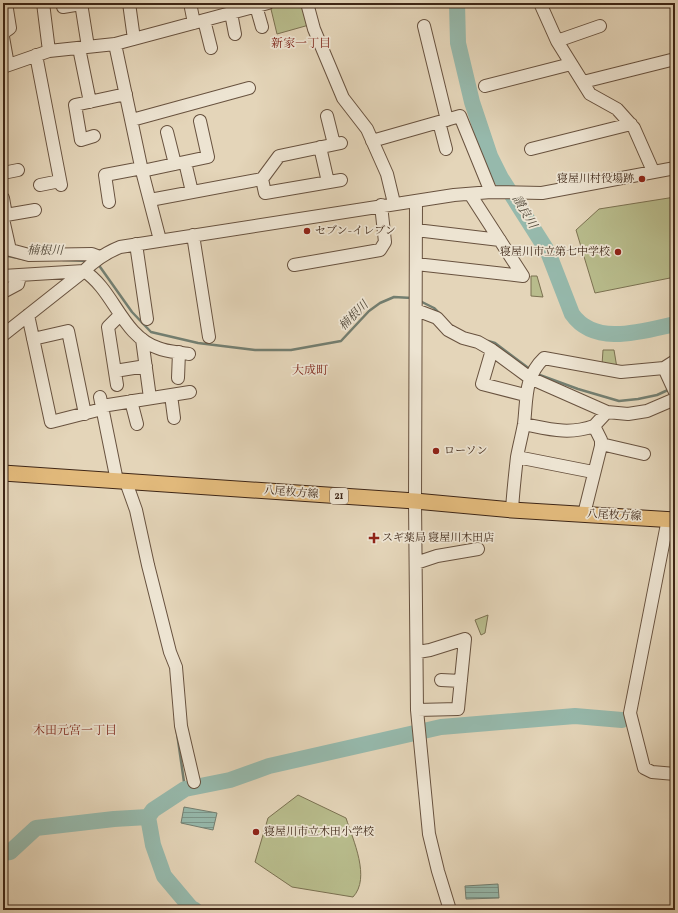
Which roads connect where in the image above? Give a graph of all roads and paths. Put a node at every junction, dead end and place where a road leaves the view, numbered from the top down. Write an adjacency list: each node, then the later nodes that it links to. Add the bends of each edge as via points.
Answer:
1 (6, 3): 16 (street, via 10,28)
2 (44, 3): 24 (street)
3 (81, 3): 10 (street); 22 (street)
4 (129, 3): 19 (street)
5 (190, 3): 12 (street)
6 (268, 3): 9 (street)
7 (307, 3): 41 (street, via 314,29 343,98 367,129)
8 (540, 3): 20 (street)
9 (255, 5): 11 (street); 15 (street)
10 (63, 7)
11 (226, 10): 12 (street); 17 (street)
12 (199, 21): 19 (street); 23 (street)
13 (424, 26): 37 (street)
14 (600, 26): 20 (street)
15 (262, 27)
16 (3, 33)
17 (235, 34)
18 (3, 37): 28 (street)
19 (134, 39): 21 (street)
20 (557, 41): 27 (street)
21 (115, 44): 22 (street); 32 (street)
22 (84, 47): 24 (street); 33 (street)
23 (211, 48)
24 (49, 51): 25 (street)
25 (36, 55): 28 (street); 54 (street, via 61,183)
26 (671, 60): 29 (street)
27 (571, 64): 29 (street); 30 (street)
28 (6, 66)
29 (582, 82): 38 (street, via 590,94 617,109)
30 (485, 86)
31 (249, 88): 35 (street)
32 (126, 94): 33 (street); 35 (street)
33 (90, 102): 40 (street, via 75,105 81,140)
34 (328, 116): 42 (street, via 338,143)
35 (132, 120): 48 (street)
36 (200, 121): 45 (street, via 208,157)
37 (443, 121): 41 (street); 44 (street); 56 (street, via 460,116)
38 (631, 124): 43 (street); 49 (street)
39 (167, 132): 45 (street)
40 (94, 136)
41 (372, 141): 62 (street, via 387,174)
42 (320, 147): 51 (street, via 279,156); 53 (street)
43 (531, 148)
44 (446, 150)
45 (180, 163): 48 (street); 55 (street)
46 (675, 168): 49 (street)
47 (18, 170): 50 (street)
48 (142, 170): 59 (street); 60 (street, via 105,176)
49 (653, 171): 56 (street, via 542,193)
50 (3, 172)
51 (262, 178): 53 (street, via 265,193); 55 (street)
52 (341, 180): 53 (street)
53 (328, 182)
54 (40, 185)
55 (192, 192): 59 (street)
56 (491, 192): 57 (street)
57 (470, 194): 61 (street); 69 (street)
58 (3, 198): 65 (street)
59 (150, 200): 68 (street)
60 (109, 202)
61 (416, 202): 62 (street); 66 (street)
62 (394, 204): 63 (street)
63 (381, 206): 67 (street); 74 (street, via 385,242 380,250)
64 (35, 210): 65 (street)
65 (6, 215): 71 (street, via 3,218)
66 (416, 230): 69 (street); 73 (street)
67 (193, 235): 68 (street); 83 (street)
68 (160, 240): 70 (street)
69 (500, 240): 73 (street, via 523,276)
70 (136, 244): 72 (street, via 120,247); 81 (street)
71 (6, 249): 72 (street, via 29,255 92,254)
72 (92, 263): 76 (street); 79 (street); 80 (street, via 91,276 106,292)
73 (416, 264): 78 (street)
74 (294, 265)
75 (3, 276): 76 (street)
76 (20, 276): 77 (street, via 18,284)
77 (3, 292)
78 (416, 303): 86 (street, via 453,332); 114 (street)
79 (28, 315): 82 (street); 84 (street)
80 (120, 315): 85 (street); 90 (street, via 108,327)
81 (147, 319)
82 (3, 335)
83 (210, 337)
84 (33, 339): 103 (street, via 51,422); 103 (street, via 68,331)
85 (142, 339): 88 (street); 92 (street, via 158,348 184,353)
86 (492, 350): 91 (street); 97 (street, via 482,384)
87 (675, 361): 89 (street)
88 (146, 366): 90 (street); 98 (street)
89 (664, 368): 91 (street, via 621,372 544,358); 94 (street)
90 (114, 371): 93 (street)
91 (533, 373): 97 (street); 102 (street)
92 (178, 378)
93 (117, 385)
94 (673, 388)
95 (190, 392): 96 (street)
96 (171, 395): 98 (street); 104 (street)
97 (525, 395): 106 (street)
98 (150, 398): 100 (street)
99 (675, 399): 102 (street, via 647,411 628,414)
100 (131, 401): 101 (street); 105 (street)
101 (102, 404): 103 (street); 113 (street)
102 (607, 412): 107 (street)
103 (85, 414)
104 (174, 418)
105 (136, 424)
106 (524, 424): 107 (street, via 562,431 579,431); 110 (street)
107 (594, 426): 108 (street)
108 (601, 444): 109 (street); 111 (street)
109 (644, 454)
110 (517, 457): 111 (street); 115 (street)
111 (593, 472): 116 (street)
112 (3, 473): 113 (main road, 八尾枚方線 / 21)
113 (122, 482): 114 (main road, 八尾枚方線 / 21); 125 (street, via 136,510 151,580 176,667 181,726)
114 (415, 501): 115 (main road, 八尾枚方線 / 21); 119 (street)
115 (512, 510): 116 (main road, 八尾枚方線 / 21)
116 (584, 514): 117 (main road, 八尾枚方線 / 21)
117 (672, 519): 124 (street, via 630,713 644,768 652,772)
118 (478, 549): 119 (street, via 437,556)
119 (416, 563): 120 (street)
120 (418, 652): 122 (street, via 465,639); 123 (street)
121 (441, 680): 122 (street)
122 (461, 681): 123 (street, via 458,709)
123 (417, 710): 126 (street, via 429,834)
124 (675, 774)
125 (194, 782)
126 (450, 910)

